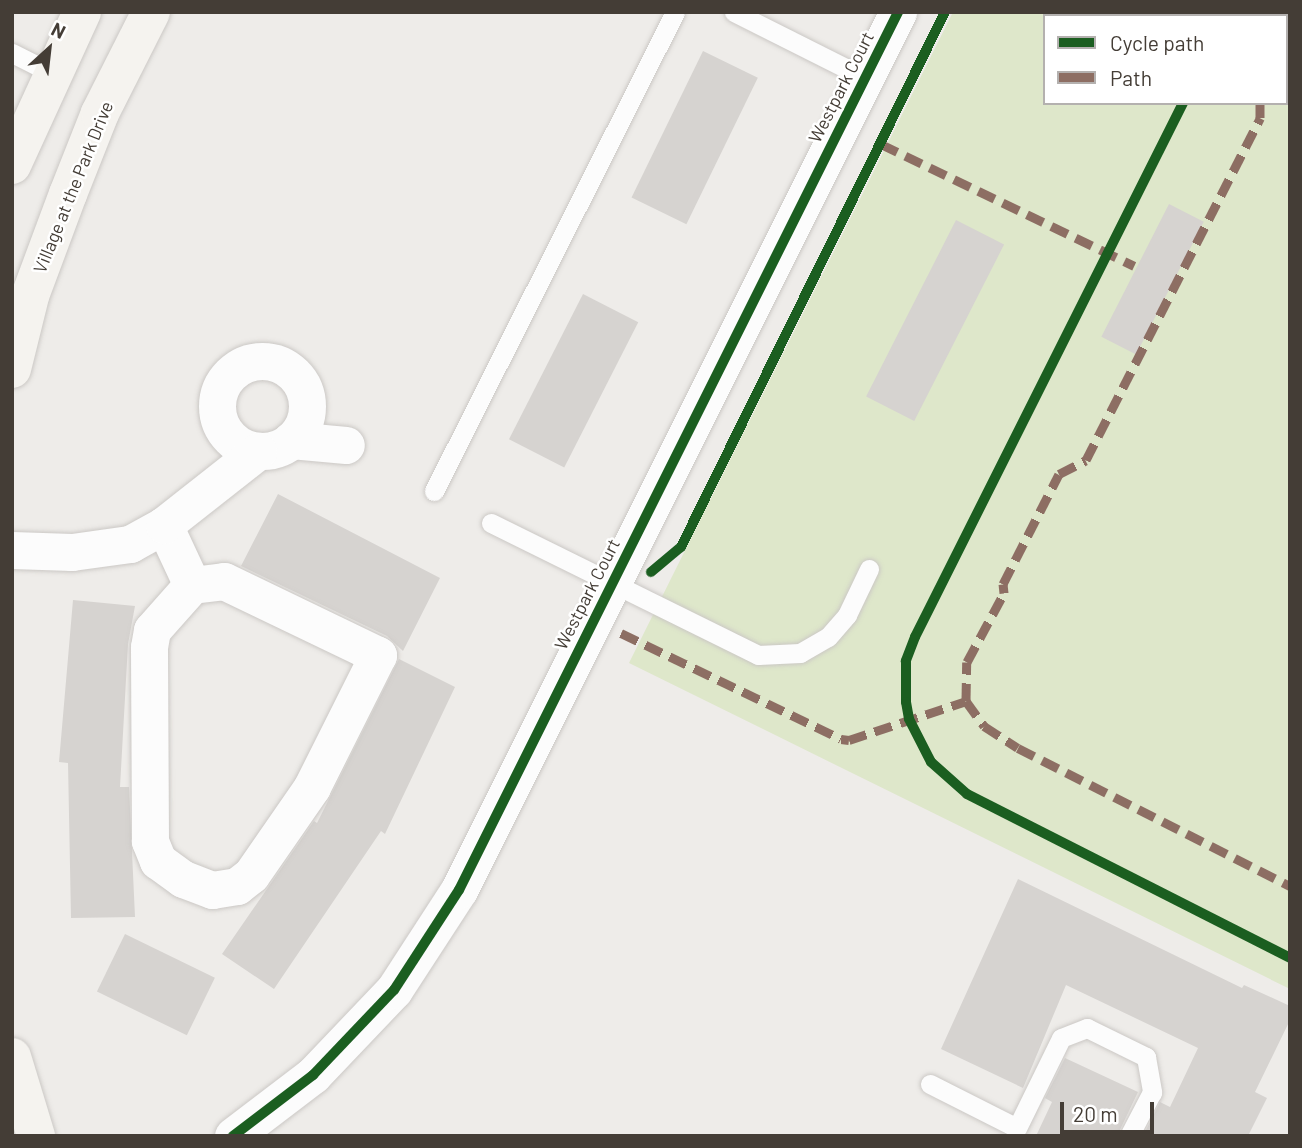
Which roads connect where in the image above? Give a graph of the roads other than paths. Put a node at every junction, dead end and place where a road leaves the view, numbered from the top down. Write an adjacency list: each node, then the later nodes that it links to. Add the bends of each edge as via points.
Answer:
1 (82, 12): 7 (street)
2 (151, 12): 10 (street, Village at the Park Drive, via 100,113 68,194 30,296)
3 (675, 12): 12 (lane)
4 (734, 12): 8 (lane)
5 (898, 12): 8 (street, Westpark Court)
6 (12, 53): 7 (lane)
7 (52, 73): 9 (street)
8 (865, 78): 18 (street, Westpark Court)
9 (12, 166)
10 (12, 369)
11 (271, 434): 14 (street)
12 (434, 491)
13 (491, 523): 18 (lane)
14 (164, 525): 15 (street, via 130,544 72,552); 17 (street)
15 (12, 550)
16 (869, 569): 18 (lane, via 847,615 828,637 800,653 777,656 742,651)
17 (192, 585): 17 (street, via 224,581 378,655 312,787 259,864 237,886 212,890 183,879 158,861 150,841 149,647 152,629)
18 (610, 586): 23 (street, Westpark Court, via 459,890 394,990 313,1075)
19 (12, 1057): 22 (street)
20 (930, 1084): 21 (lane)
21 (1014, 1132): 24 (lane, via 1061,1038 1087,1028 1146,1057 1152,1092)
22 (36, 1136)
23 (233, 1136)
24 (1129, 1136)

